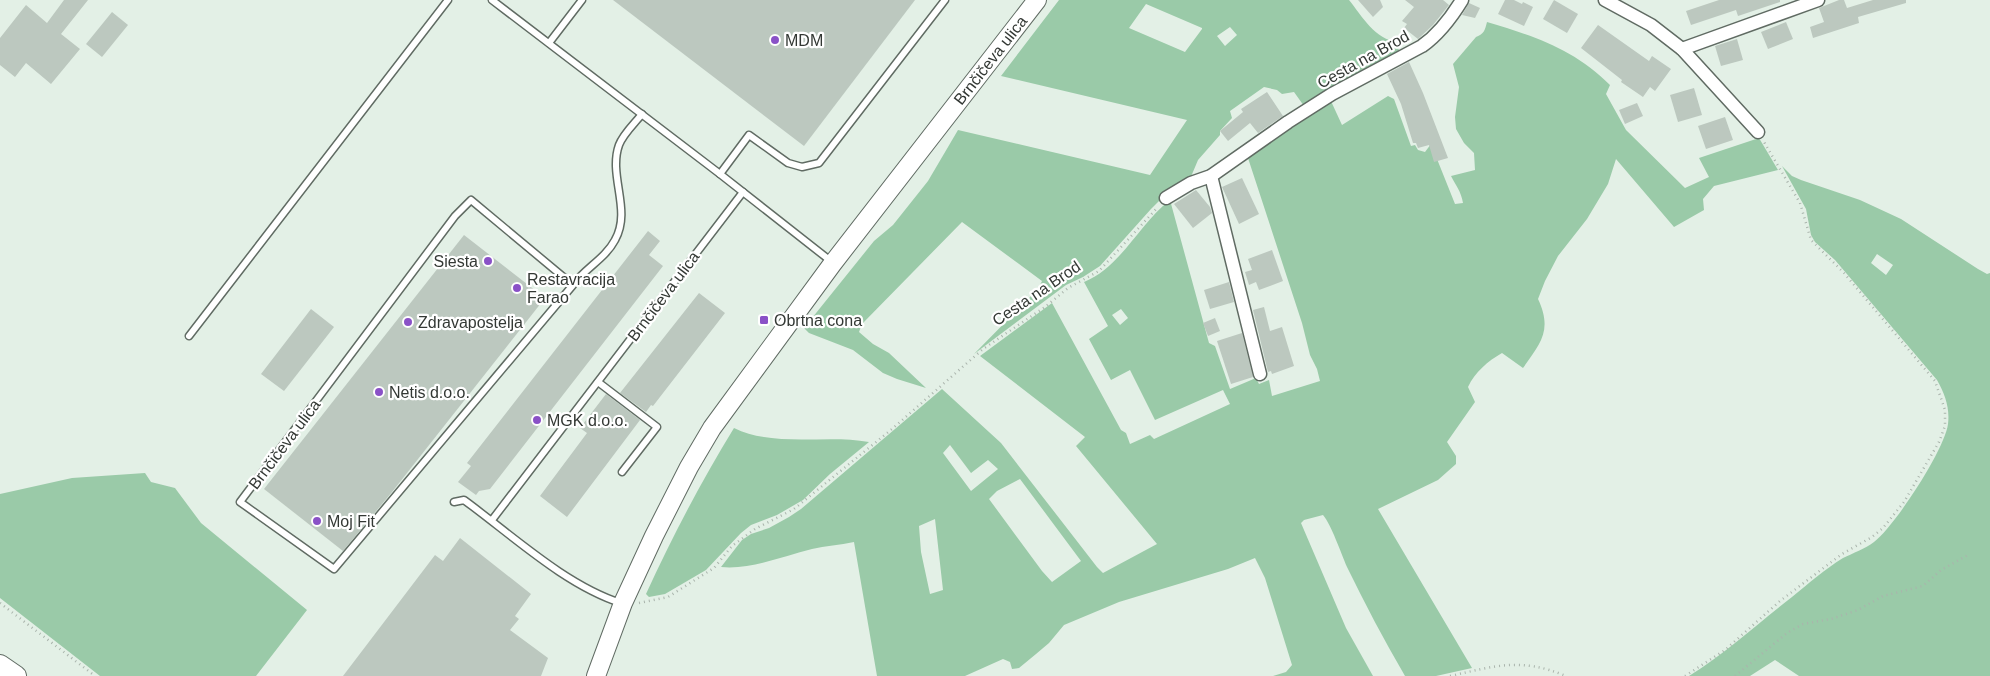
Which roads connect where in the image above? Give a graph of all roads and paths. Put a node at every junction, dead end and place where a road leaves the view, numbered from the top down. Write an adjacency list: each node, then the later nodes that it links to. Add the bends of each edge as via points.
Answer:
1 (448, 0): 19 (lane)
2 (492, 0): 9 (lane)
3 (582, 0): 9 (lane)
4 (945, 0): 13 (lane, via 820,163 802,167 788,163 749,135)
5 (1037, 0): 17 (street, Brnčičeva ulica)
6 (1462, 0): 14 (street, Cesta na Brod, via 1434,37 1332,94)
7 (1605, 0): 10 (street, via 1651,24)
8 (1818, 0): 10 (street)
9 (549, 43): 11 (lane)
10 (1682, 49): 12 (street)
11 (642, 114): 13 (lane); 18 (lane, Brnčičeva ulica, via 620,144 616,163 622,208 616,240)
12 (1758, 132): 35 (path, via 1800,203 1811,240 1935,381 1945,410 1945,426 1904,502 1883,528 1780,601 1726,650)
13 (720, 174): 15 (lane)
14 (1212, 176): 16 (street, Cesta na Brod, via 1190,183); 20 (street)
15 (744, 192): 17 (lane); 21 (lane, Brnčičeva ulica)
16 (1166, 198): 28 (path, Cesta na Brod, via 1098,271 1068,288 983,349 794,509 755,529 732,546 714,568 668,597)
17 (833, 263): 28 (street, Brnčičeva ulica, via 712,428 654,536)
18 (573, 285): 18 (lane, Brnčičeva ulica, via 334,570 240,502 455,216 471,200)
19 (189, 336)
20 (1260, 374)
21 (598, 382): 22 (lane, via 657,427); 24 (lane, Brnčičeva ulica)
22 (622, 472)
23 (454, 502): 24 (lane, via 464,500)
24 (492, 520): 28 (lane, via 568,578 607,598)
25 (1968, 555): 36 (path, via 1941,570 1922,586 1883,596 1858,610 1831,619 1803,624 1787,633)
26 (638, 595): 28 (path)
27 (0, 603): 31 (path)
28 (628, 603): 32 (street, Brnčičeva ulica)
29 (0, 665): 30 (main road)
30 (16, 676)
31 (95, 676)
32 (596, 676)
33 (1450, 676): 34 (path, via 1510,664 1540,667)
34 (1566, 676)
35 (1685, 676)
36 (1735, 676)

